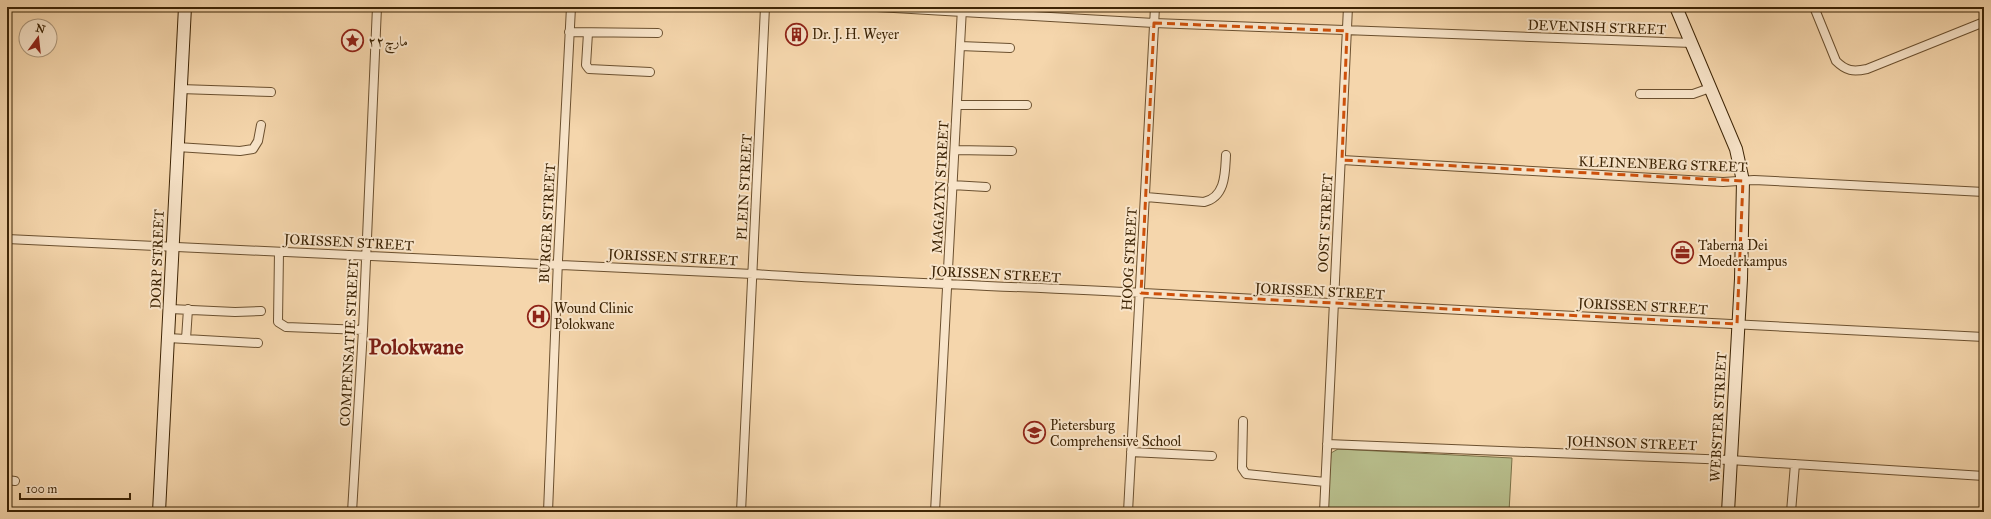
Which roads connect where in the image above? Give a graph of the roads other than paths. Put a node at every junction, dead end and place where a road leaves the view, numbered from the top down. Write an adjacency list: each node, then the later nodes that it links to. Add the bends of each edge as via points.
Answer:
1 (185, 7): 22 (street, DORP STREET)
2 (377, 7): 41 (street, COMPENSATIE STREET)
3 (571, 7): 14 (street, BURGER STREET)
4 (765, 7): 43 (street, PLEIN STREET)
5 (877, 7): 10 (street, DEVENISH STREET)
6 (1155, 7): 12 (street, HOOG STREET)
7 (1348, 7): 13 (street, OOST STREET)
8 (1676, 7): 17 (street, WEBSTER STREET)
9 (1814, 7): 11 (street, via 1836,61 1850,71 1867,69)
10 (962, 9): 12 (street, DEVENISH STREET); 18 (street, MAGAZYN STREET)
11 (1984, 22)
12 (1154, 23): 13 (street, DEVENISH STREET); 37 (street, HOOG STREET)
13 (1347, 31): 17 (street, DEVENISH STREET); 32 (street, OOST STREET)
14 (569, 32): 15 (street); 42 (street, BURGER STREET)
15 (588, 32): 16 (street); 20 (street, via 587,68 599,71)
16 (658, 33)
17 (1692, 43): 21 (street, WEBSTER STREET)
18 (960, 46): 19 (street); 26 (street, MAGAZYN STREET)
19 (1010, 48)
20 (650, 72)
21 (1710, 88): 24 (street, via 1693,94); 33 (street, WEBSTER STREET, via 1736,149)
22 (180, 89): 23 (street); 28 (street, DORP STREET)
23 (271, 92)
24 (1640, 94)
25 (1027, 104): 26 (street)
26 (958, 105): 29 (street, MAGAZYN STREET)
27 (260, 125): 28 (street, via 258,141 253,149 240,151)
28 (177, 147): 39 (street, DORP STREET)
29 (955, 150): 30 (street); 34 (street, MAGAZYN STREET)
30 (1012, 151)
31 (1226, 155): 37 (street, via 1224,185 1209,201)
32 (1342, 160): 33 (street, KLEINENBERG STREET, via 1723,182); 46 (street, OOST STREET)
33 (1743, 181): 36 (street, KLEINENBERG STREET); 50 (street, WEBSTER STREET, via 1741,278)
34 (952, 185): 35 (street); 44 (street, MAGAZYN STREET)
35 (986, 187)
36 (1984, 192)
37 (1146, 196): 45 (street, HOOG STREET)
38 (7, 239): 39 (street, JORISSEN STREET)
39 (173, 246): 40 (street, JORISSEN STREET); 47 (street, DORP STREET)
40 (279, 252): 41 (street, JORISSEN STREET); 51 (street, via 278,322 286,326)
41 (366, 256): 42 (street, JORISSEN STREET); 51 (street, COMPENSATIE STREET)
42 (558, 265): 43 (street, JORISSEN STREET); 66 (street, BURGER STREET)
43 (753, 274): 44 (street, JORISSEN STREET); 67 (street, PLEIN STREET)
44 (947, 285): 45 (street, JORISSEN STREET); 68 (street, MAGAZYN STREET)
45 (1141, 293): 46 (street, JORISSEN STREET); 58 (street, HOOG STREET)
46 (1334, 305): 50 (street, JORISSEN STREET); 57 (street, OOST STREET)
47 (170, 309): 48 (street); 53 (street, DORP STREET)
48 (188, 309): 49 (street, via 217,312); 54 (street)
49 (261, 311)
50 (1737, 324): 52 (street, JORISSEN STREET); 60 (street, WEBSTER STREET)
51 (363, 330): 65 (street, COMPENSATIE STREET)
52 (1984, 337)
53 (168, 338): 54 (street); 64 (street, DORP STREET)
54 (186, 339): 55 (street)
55 (258, 343)
56 (1243, 420): 63 (street, via 1242,468 1246,474)
57 (1327, 444): 60 (street, JOHNSON STREET); 63 (street, OOST STREET)
58 (1132, 452): 59 (street); 69 (street, HOOG STREET)
59 (1212, 456)
60 (1730, 460): 61 (street, JOHNSON STREET); 71 (street, WEBSTER STREET)
61 (1795, 464): 62 (street, JOHNSON STREET); 72 (street)
62 (1984, 476)
63 (1325, 482): 70 (street, OOST STREET)
64 (159, 512)
65 (352, 512)
66 (548, 512)
67 (741, 512)
68 (935, 512)
69 (1128, 512)
70 (1324, 512)
71 (1728, 512)
72 (1791, 512)

